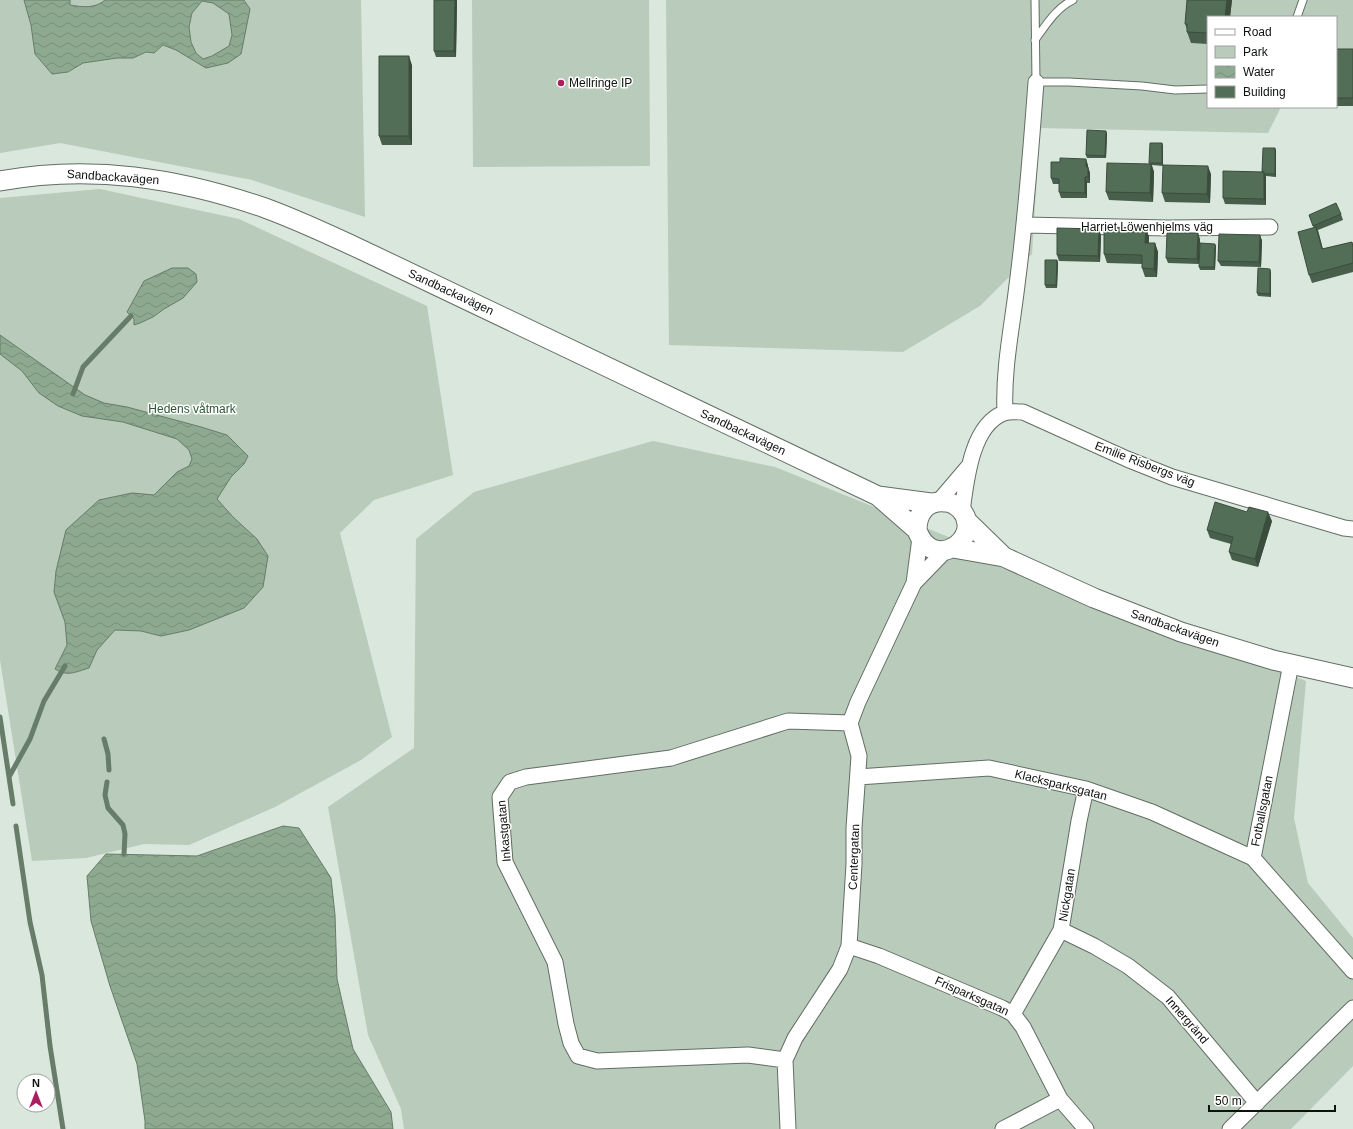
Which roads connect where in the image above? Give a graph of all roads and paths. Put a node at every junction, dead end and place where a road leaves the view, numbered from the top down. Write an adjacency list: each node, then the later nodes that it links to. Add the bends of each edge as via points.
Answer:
1 (1035, 0): 5 (lane)
2 (1073, 0): 5 (lane, via 1051,18)
3 (1303, 0): 4 (lane)
4 (1297, 16)
5 (1035, 40): 6 (lane)
6 (1036, 82): 7 (lane, via 1142,86 1175,90); 9 (street)
7 (1207, 89)
8 (0, 181): 13 (street, Sandbackavägen, via 50,174 139,177 169,181 265,208 362,250)
9 (1024, 225): 10 (street, Harriet Löwenhjelms väg); 11 (street, via 1006,364)
10 (1270, 227)
11 (1005, 412): 12 (street, via 987,424); 16 (street, Emilie Risbergs väg, via 1023,412 1172,477)
12 (969, 466): 14 (street); 15 (street)
13 (878, 496): 14 (street, Sandbackavägen); 17 (street, Sandbackavägen)
14 (935, 502): 15 (street, via 948,502 956,506); 17 (street, via 924,508 919,515)
15 (964, 516): 18 (street, via 964,537); 19 (street, Sandbackavägen)
16 (1353, 529)
17 (918, 534): 18 (street, via 924,544 931,548 938,551); 20 (street)
18 (950, 549): 19 (street, Sandbackavägen); 20 (street)
19 (1004, 556): 21 (street, Sandbackavägen, via 1122,610 1181,632)
20 (914, 583): 23 (street)
21 (1291, 664): 22 (street, Sandbackavägen); 26 (street, Fotballsgatan)
22 (1353, 678)
23 (850, 723): 24 (street, Centergatan, via 859,756); 32 (street, Inkastgatan, via 788,721 670,758 526,777 510,782 500,797 505,862 555,962 571,1043 578,1056 597,1061 748,1055)
24 (858, 777): 25 (street, Klacksparksgatan, via 989,768); 28 (street, Centergatan)
25 (1086, 789): 26 (street, Klacksparksgatan, via 1152,812); 27 (street, Nickgatan)
26 (1253, 858): 29 (street, Fotballsgatan)
27 (1061, 930): 31 (street, Nickgatan); 34 (street, Innergränd, via 1128,966 1168,997)
28 (849, 946): 31 (street, Frisparksgatan, via 893,962); 32 (street, Centergatan, via 840,969 795,1038)
29 (1353, 971)
30 (1353, 1008): 34 (street)
31 (1013, 1014): 33 (street, Frisparksgatan, via 1023,1027)
32 (785, 1060): 35 (street, Centergatan)
33 (1060, 1099): 36 (street); 37 (street, Frisparksgatan)
34 (1257, 1103): 38 (street)
35 (788, 1129)
36 (1003, 1129)
37 (1086, 1129)
38 (1230, 1129)

